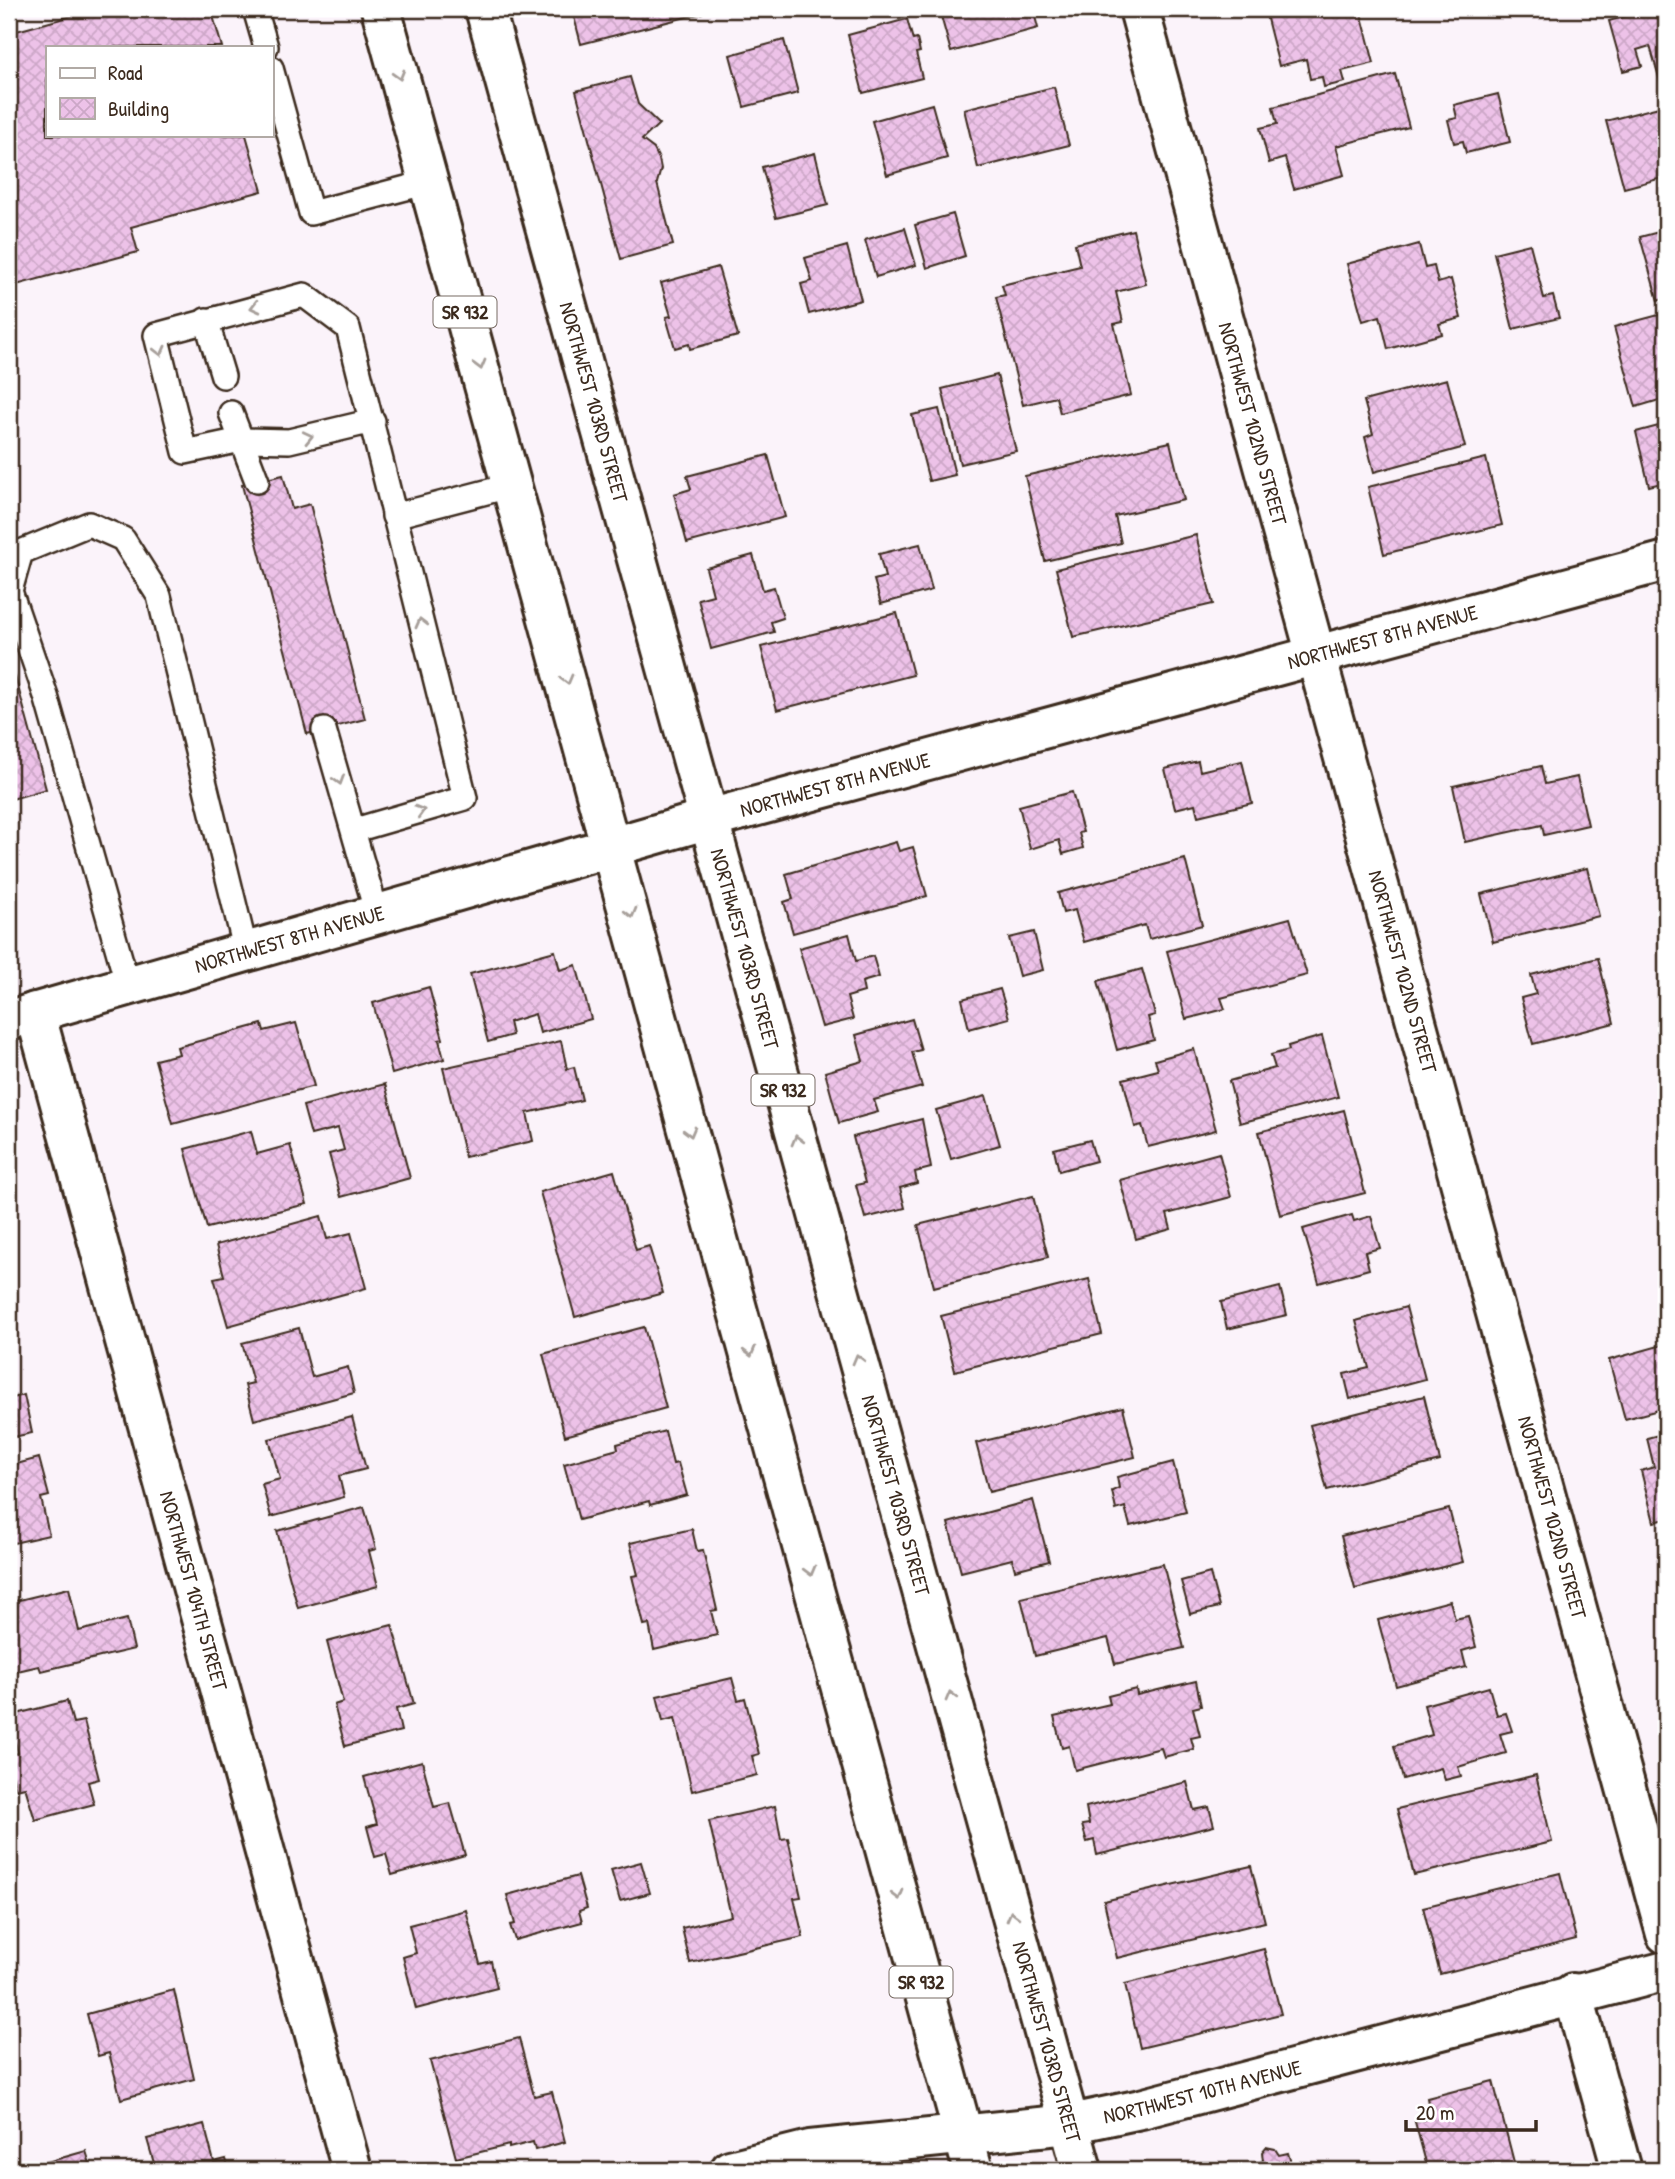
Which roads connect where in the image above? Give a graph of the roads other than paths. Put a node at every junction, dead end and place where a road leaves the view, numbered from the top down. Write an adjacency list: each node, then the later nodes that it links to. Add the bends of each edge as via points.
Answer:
1 (255, 9): 5 (lane)
2 (381, 9): 7 (street, SR 932, one-way to 7)
3 (485, 9): 19 (street, NORTHWEST 103RD STREET / SR 932)
4 (1139, 9): 17 (street, NORTHWEST 102ND STREET)
5 (266, 46)
6 (273, 75): 7 (lane, via 311,213)
7 (429, 182): 14 (street, SR 932, one-way to 14)
8 (206, 320): 9 (lane); 11 (lane, one-way to 8, via 348,328 304,295); 12 (lane, one-way to 12, via 156,335 185,452)
9 (223, 376)
10 (231, 413): 12 (lane)
11 (373, 421): 12 (lane, one-way to 11, via 289,441); 15 (lane)
12 (241, 440): 13 (lane)
13 (257, 481)
14 (513, 485): 15 (lane); 21 (street, SR 932, one-way to 21)
15 (394, 516): 20 (lane, one-way to 15, via 465,798)
16 (1666, 561): 17 (street, NORTHWEST 8TH AVENUE)
17 (1314, 656): 19 (street, NORTHWEST 8TH AVENUE); 26 (street, NORTHWEST 102ND STREET)
18 (324, 730): 20 (lane, one-way to 20)
19 (709, 819): 21 (street, NORTHWEST 8TH AVENUE); 29 (street, NORTHWEST 103RD STREET / SR 932, one-way to 19)
20 (355, 831): 22 (lane)
21 (613, 847): 22 (street, NORTHWEST 8TH AVENUE); 30 (street, SR 932, one-way to 30)
22 (377, 914): 23 (street, NORTHWEST 8TH AVENUE)
23 (246, 952): 24 (street, NORTHWEST 8TH AVENUE); 24 (lane, via 159,596 123,539 89,524 21,552 10,591 46,696)
24 (128, 986): 25 (street, NORTHWEST 8TH AVENUE)
25 (22, 1016): 31 (street, NORTHWEST 104TH STREET)
26 (1666, 1934)
27 (1666, 1971): 28 (street, NORTHWEST 10TH AVENUE)
28 (1573, 1993): 29 (street, NORTHWEST 10TH AVENUE); 34 (street)
29 (1070, 2124): 30 (street, NORTHWEST 10TH AVENUE); 33 (street, NORTHWEST 103RD STREET / SR 932)
30 (968, 2153): 32 (street, NORTHWEST 10TH AVENUE, via 810,2150)
31 (352, 2170)
32 (730, 2170)
33 (1082, 2170)
34 (1622, 2170)

